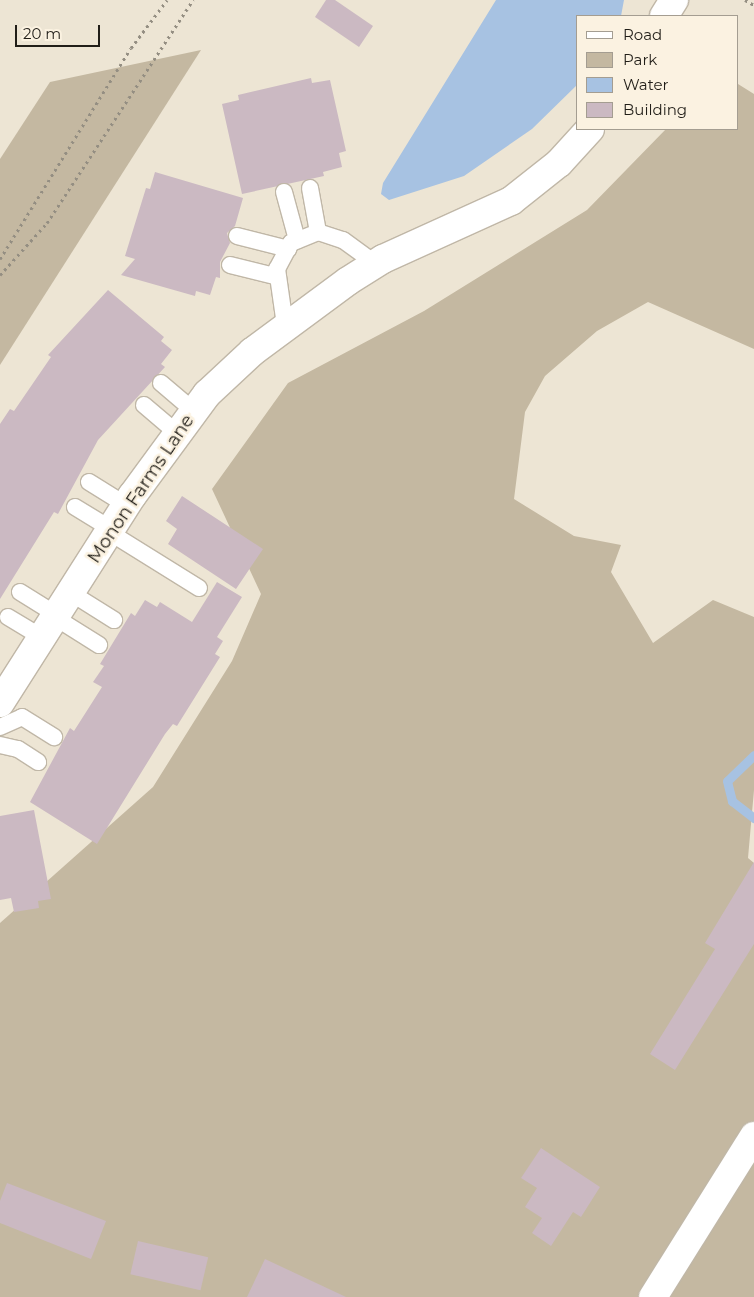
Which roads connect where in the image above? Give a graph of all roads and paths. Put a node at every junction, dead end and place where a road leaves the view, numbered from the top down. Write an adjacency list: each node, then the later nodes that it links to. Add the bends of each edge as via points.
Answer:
1 (167, 0): 13 (path, via 131,48)
2 (193, 0): 16 (path, via 47,223)
3 (674, 0): 6 (street)
4 (745, 0): 5 (path)
5 (754, 5)
6 (665, 15)
7 (589, 130): 15 (street, Monon Farms Lane, via 559,163 511,201)
8 (310, 188): 10 (lane)
9 (284, 192): 12 (lane)
10 (318, 232): 12 (lane); 15 (lane, via 343,240)
11 (237, 236): 12 (lane)
12 (292, 245): 17 (lane, via 276,269)
13 (0, 259)
14 (230, 264): 17 (lane)
15 (376, 264): 18 (street, Monon Farms Lane)
16 (0, 276)
17 (278, 277): 18 (lane)
18 (285, 325): 21 (street, Monon Farms Lane)
19 (161, 383): 21 (lane)
20 (144, 405): 22 (lane)
21 (194, 411): 22 (street, Monon Farms Lane)
22 (177, 433): 24 (street, Monon Farms Lane)
23 (89, 482): 24 (lane)
24 (126, 504): 26 (street, Monon Farms Lane)
25 (75, 507): 26 (lane)
26 (110, 531): 27 (lane); 29 (street, Monon Farms Lane)
27 (199, 588)
28 (20, 592): 29 (lane)
29 (57, 616): 30 (lane); 31 (lane); 32 (lane); 33 (street, Monon Farms Lane)
30 (8, 617)
31 (114, 620)
32 (99, 644)
33 (0, 703)
34 (0, 727): 35 (lane, via 22,717)
35 (54, 737)
36 (0, 745): 37 (lane, via 18,749)
37 (38, 762)
38 (754, 1136): 39 (street)
39 (653, 1297)

